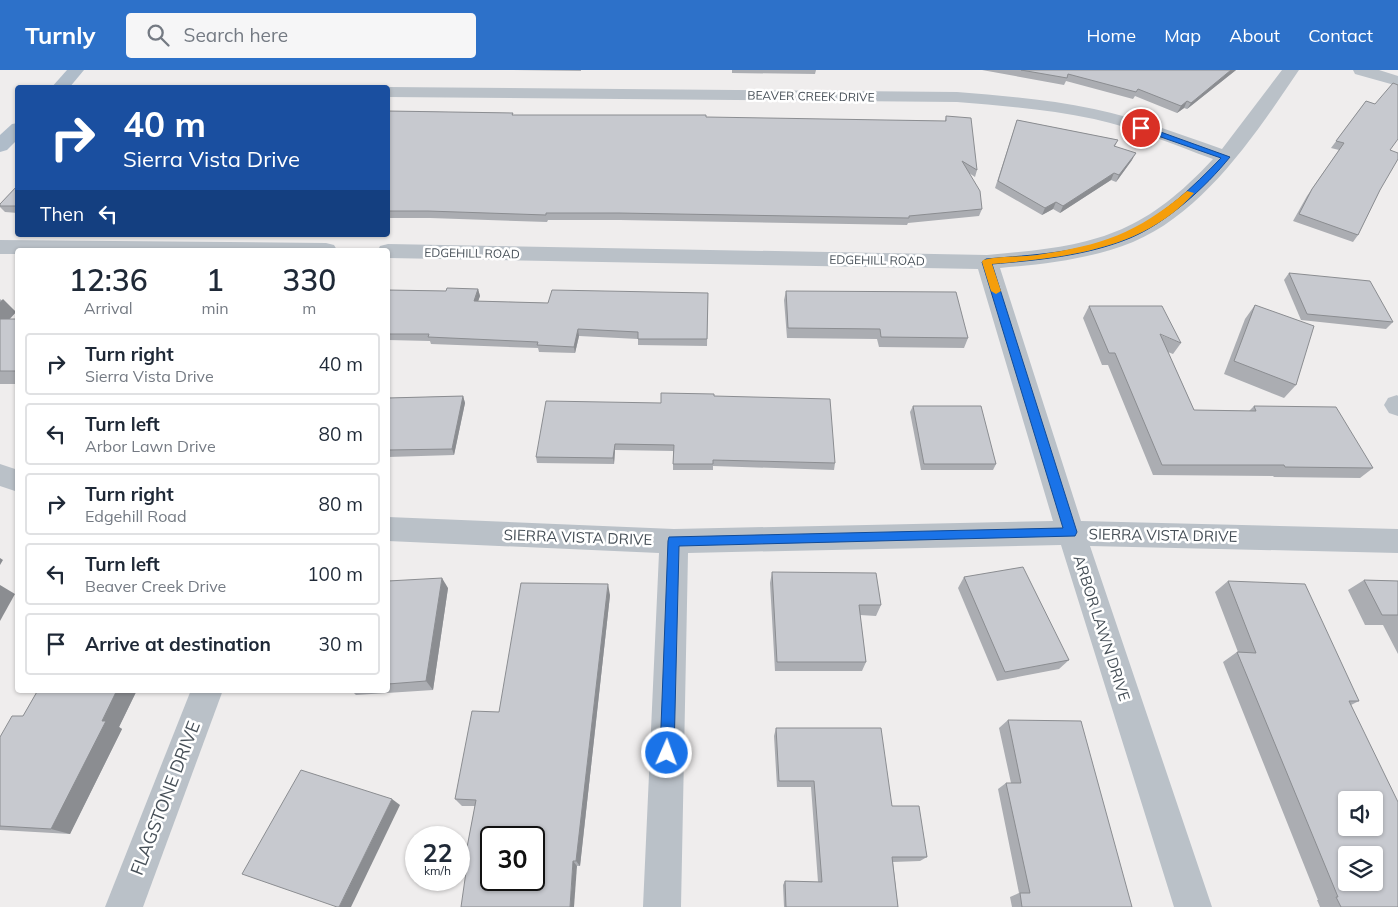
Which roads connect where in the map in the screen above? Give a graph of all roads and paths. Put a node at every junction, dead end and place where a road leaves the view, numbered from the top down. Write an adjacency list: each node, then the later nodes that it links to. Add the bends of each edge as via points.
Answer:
1 (76, 70): 5 (main road)
2 (1291, 70): 9 (street, EDGEHILL ROAD)
3 (1361, 70): 4 (street)
4 (1398, 81)
5 (62, 85)
6 (390, 92): 9 (street, BEAVER CREEK DRIVE, via 956,97 1030,103 1094,114)
7 (15, 131): 8 (main road)
8 (0, 146)
9 (1226, 157): 13 (street, EDGEHILL ROAD, via 1167,213 1128,236 1093,248)
10 (0, 247): 11 (street)
11 (109, 248)
12 (390, 251): 13 (street, EDGEHILL ROAD)
13 (986, 262): 17 (street, ARBOR LAWN DRIVE)
14 (0, 475): 15 (street)
15 (15, 480)
16 (390, 529): 18 (street, SIERRA VISTA DRIVE)
17 (1071, 532): 18 (street, SIERRA VISTA DRIVE); 19 (street, SIERRA VISTA DRIVE); 23 (street, ARBOR LAWN DRIVE)
18 (674, 541): 22 (street)
19 (1398, 541)
20 (206, 693): 21 (street, FLAGSTONE DRIVE)
21 (124, 907)
22 (662, 907)
23 (1193, 907)

